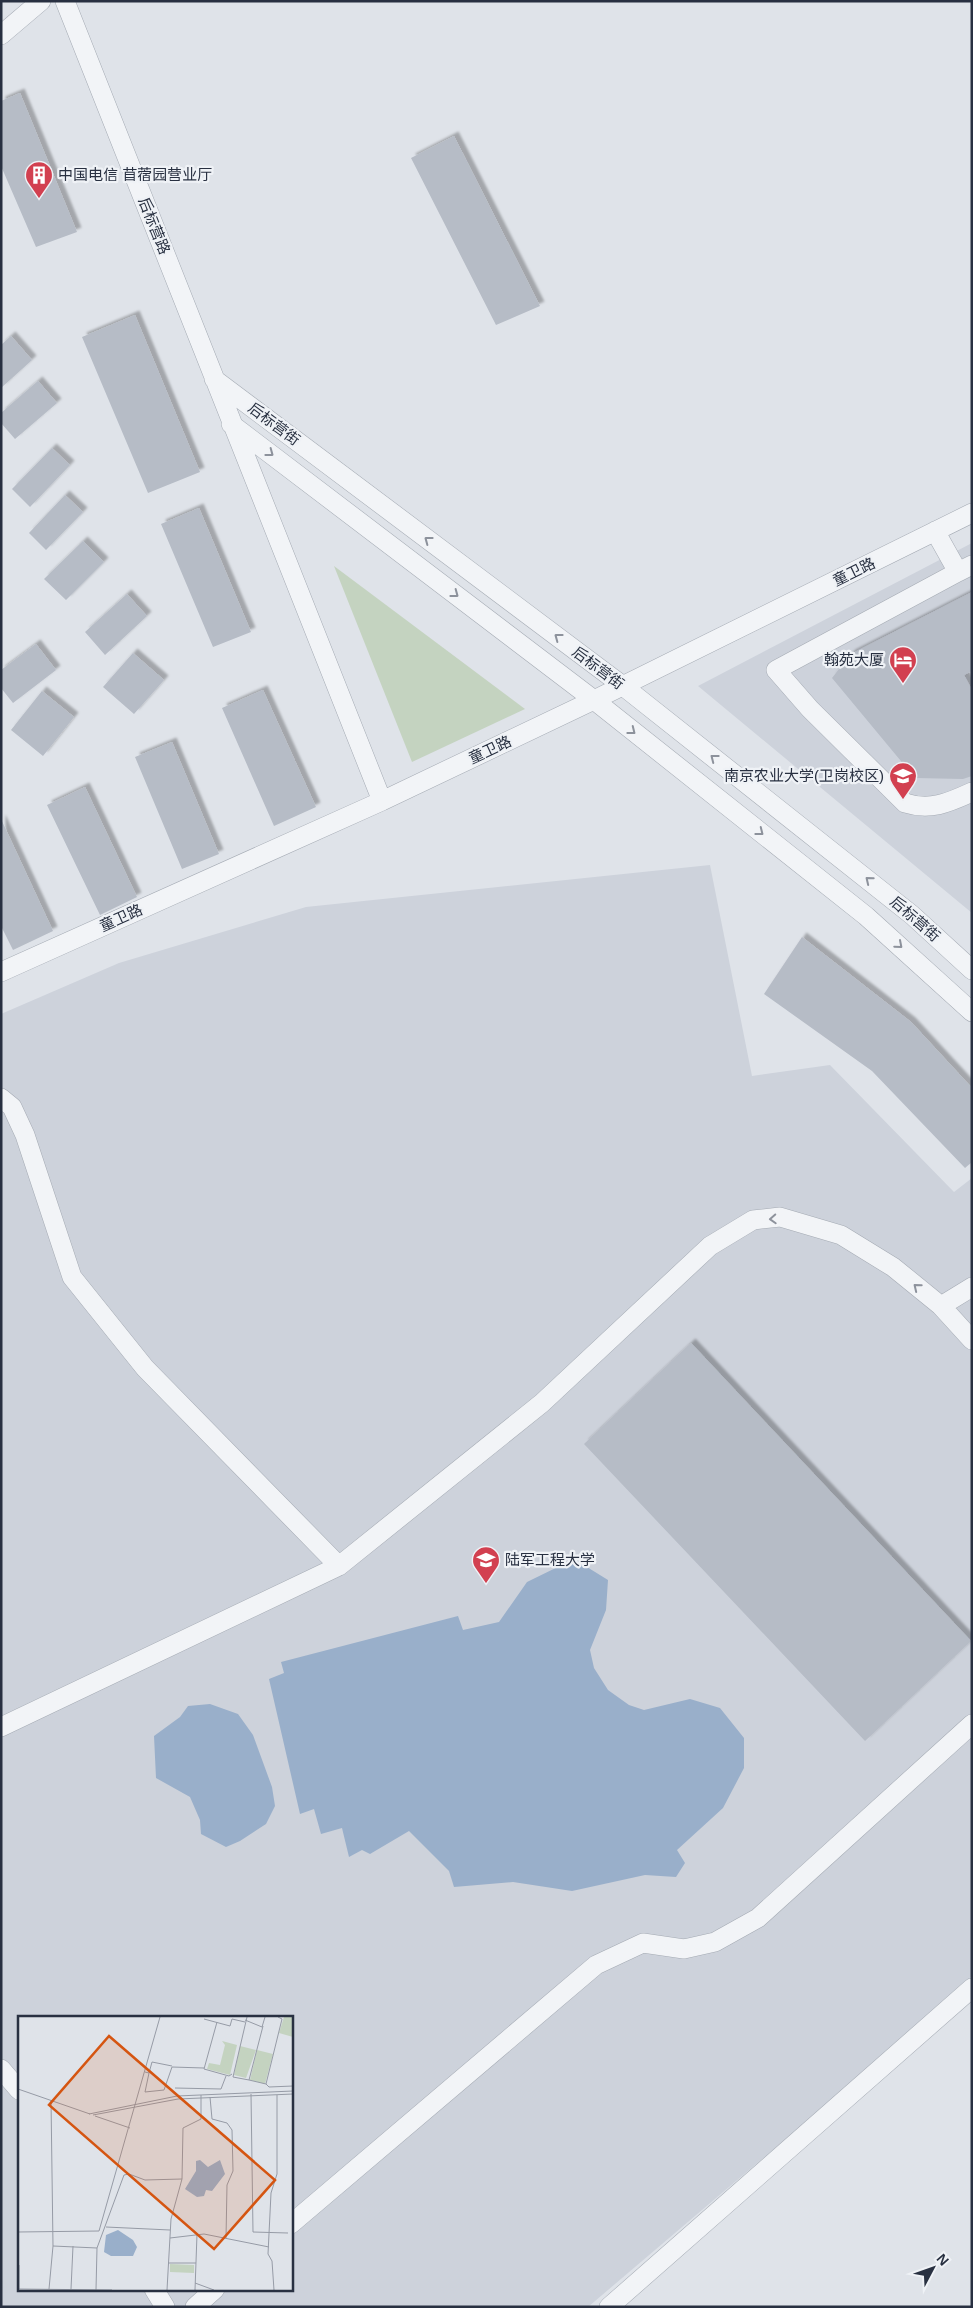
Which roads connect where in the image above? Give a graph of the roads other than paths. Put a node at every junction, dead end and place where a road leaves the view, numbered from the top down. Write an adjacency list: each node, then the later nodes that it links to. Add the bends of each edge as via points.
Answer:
1 (40, 1): 3 (street)
2 (65, 1): 4 (street, 后标营路)
3 (1, 35)
4 (214, 379): 5 (street, 后标营路); 9 (street, 后标营街, one-way to 4)
5 (231, 424): 10 (street, 后标营街, one-way to 10); 12 (street, 后标营路)
6 (972, 513): 7 (street, 童卫路)
7 (935, 532): 8 (street); 9 (street, 童卫路)
8 (965, 569): 11 (street, via 776,670 817,716 905,802 918,807 934,807)
9 (623, 686): 10 (street, 童卫路); 13 (street, 后标营街, one-way to 9, via 904,909)
10 (594, 700): 12 (street, 童卫路); 15 (street, 后标营街, one-way to 15, via 866,916)
11 (972, 792)
12 (382, 801): 14 (street, 童卫路)
13 (972, 970)
14 (1, 972)
15 (972, 1012)
16 (1, 1098): 20 (street, via 12,1107 25,1135 72,1277 145,1368)
17 (972, 1287): 18 (street)
18 (941, 1306): 19 (street); 20 (street, one-way to 20, via 894,1267 842,1235 780,1218 753,1220 710,1246 542,1402)
19 (972, 1340)
20 (339, 1566): 22 (street)
21 (972, 1724): 26 (street, via 758,1918 715,1942 684,1949 643,1943 596,1965)
22 (1, 1727)
23 (972, 1988): 31 (street)
24 (2, 2071): 25 (street)
25 (18, 2089)
26 (292, 2223)
27 (155, 2290): 29 (street)
28 (214, 2290): 30 (street)
29 (165, 2307)
30 (195, 2307)
31 (609, 2307)

